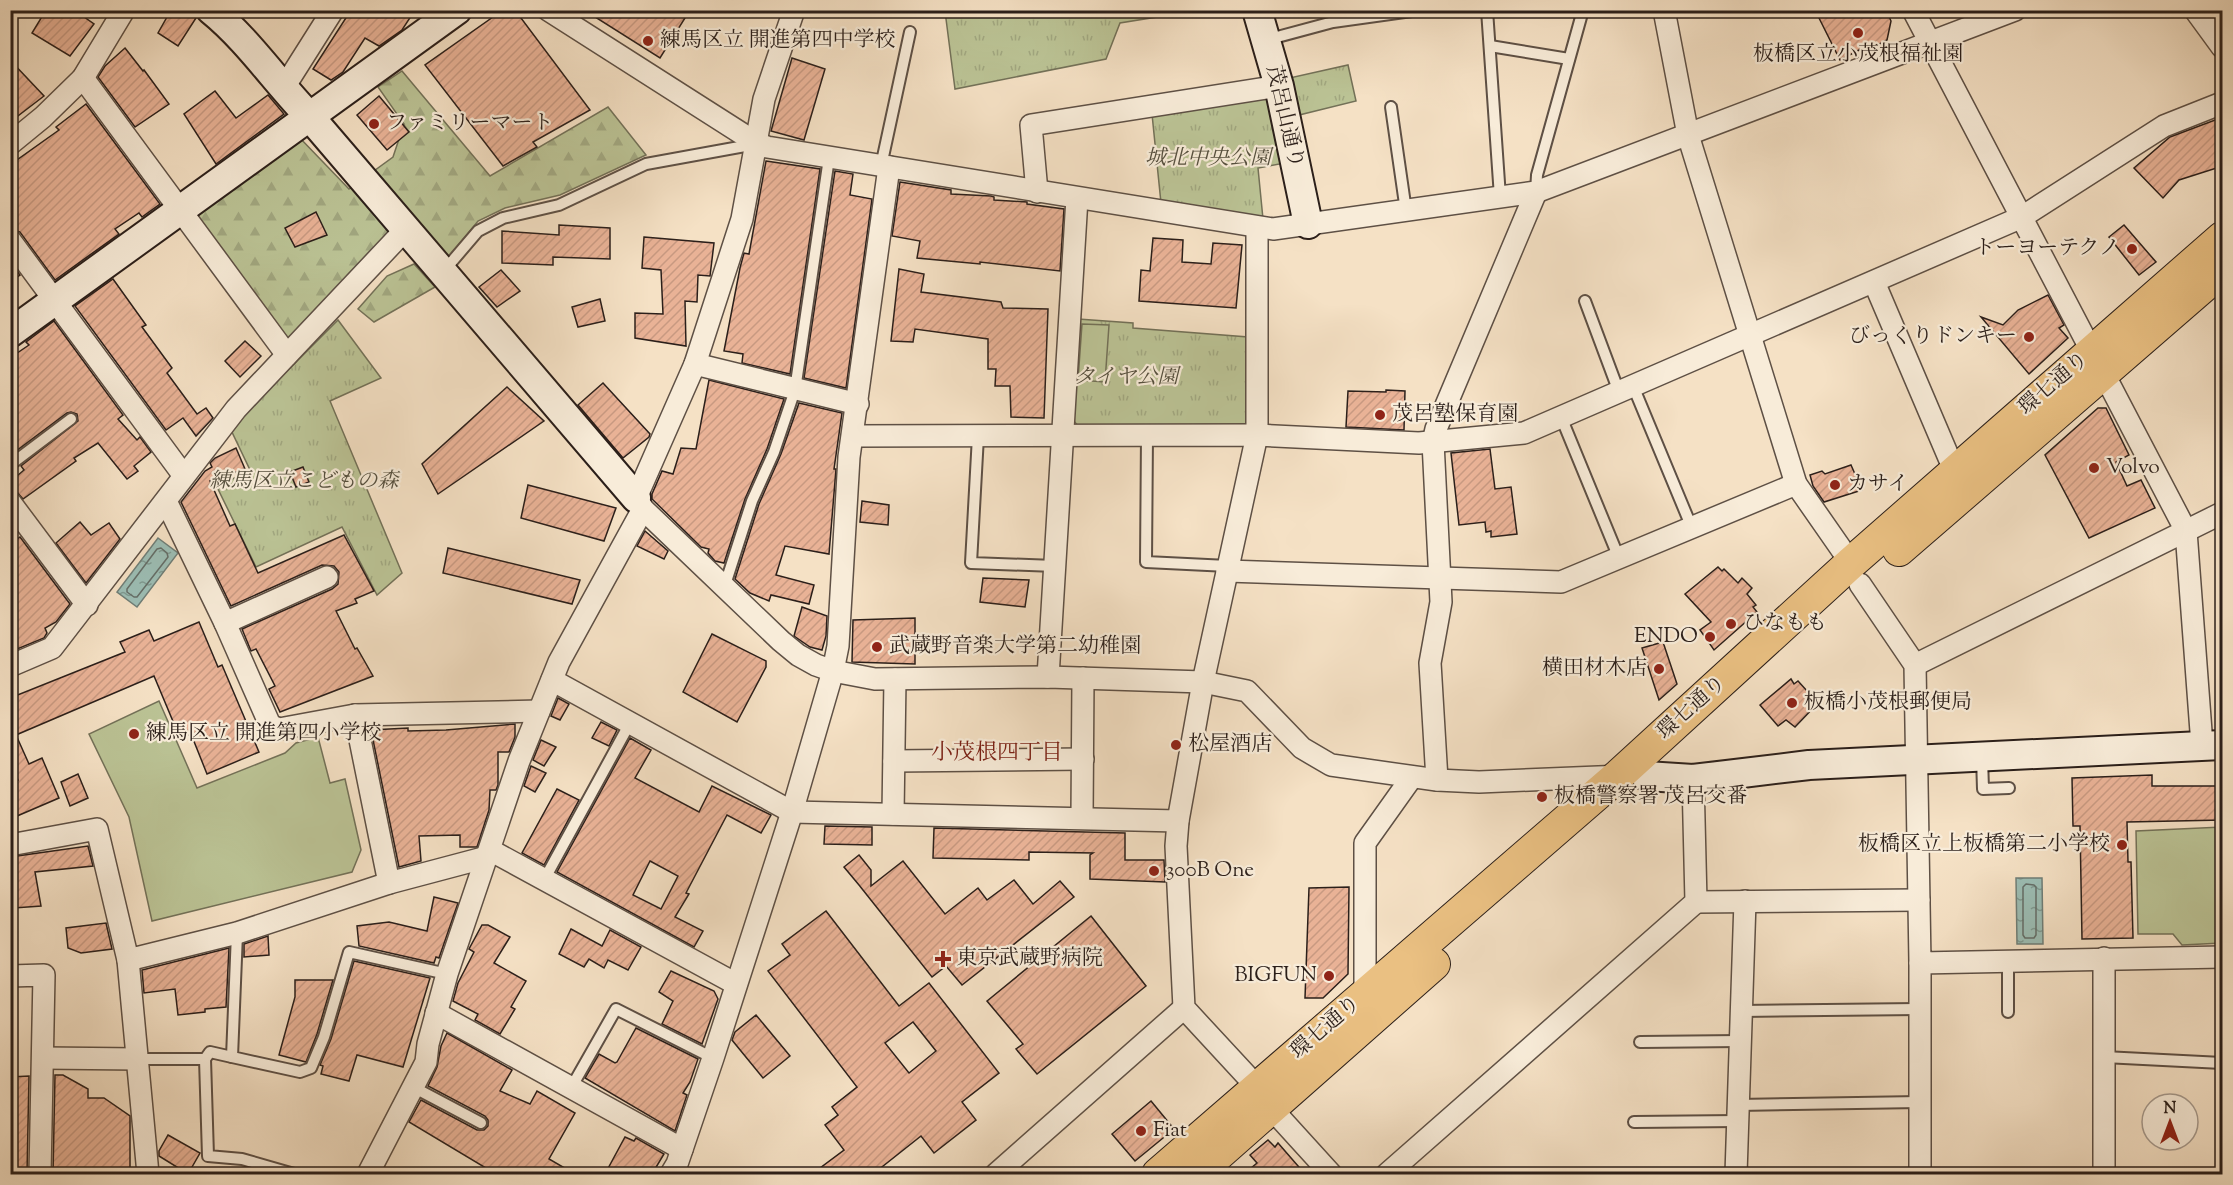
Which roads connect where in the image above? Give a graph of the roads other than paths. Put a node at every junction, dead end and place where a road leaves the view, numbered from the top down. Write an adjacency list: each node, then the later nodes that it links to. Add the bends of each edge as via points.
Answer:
1 (124, 10): 21 (street)
2 (211, 10): 23 (street, via 243,40)
3 (333, 10): 23 (street)
4 (457, 10): 26 (street)
5 (548, 10): 29 (street)
6 (794, 10): 29 (street, via 764,99)
7 (1257, 10): 16 (street, 茂呂山通り)
8 (1419, 10): 16 (lane, via 1333,21)
9 (1487, 10): 18 (lane)
10 (1583, 10): 20 (lane)
11 (1664, 10): 27 (street)
12 (1913, 10): 17 (street)
13 (2015, 10): 17 (street)
14 (2195, 10): 19 (street)
15 (910, 32): 31 (lane)
16 (1265, 40): 22 (street, 茂呂山通り)
17 (1932, 43): 27 (street); 38 (street)
18 (1490, 46): 20 (lane); 34 (lane)
19 (2223, 46)
20 (1569, 59): 33 (lane)
21 (83, 78): 28 (street); 37 (street)
22 (1279, 86): 32 (street, via 1031,125); 39 (street, 茂呂山通り)
23 (283, 89): 26 (street)
24 (2223, 103): 38 (street, via 2164,126)
25 (1392, 107): 36 (lane)
26 (310, 117): 37 (street); 41 (street)
27 (1688, 135): 33 (street); 50 (street)
28 (10, 144)
29 (758, 144): 30 (street); 45 (lane, via 646,164 559,206 505,218 478,231); 53 (street, via 742,219)
30 (829, 158): 31 (street); 55 (lane)
31 (885, 167): 32 (street); 56 (street)
32 (1036, 192): 35 (street)
33 (1536, 192): 34 (street); 64 (street)
34 (1500, 197): 36 (street)
35 (1077, 198): 40 (street); 59 (street)
36 (1406, 211): 39 (street)
37 (182, 212): 48 (street); 51 (street)
38 (2022, 217): 46 (street); 52 (street)
39 (1308, 224): 40 (street)
40 (1257, 227): 61 (street)
41 (406, 229): 45 (street); 51 (street)
42 (2223, 238): 52 (main road, 環七通り)
43 (10, 240): 48 (street)
44 (2223, 270): 52 (main road, 環七通り)
45 (443, 273): 71 (street)
46 (1874, 282): 50 (street); 66 (street)
47 (1585, 301): 54 (lane)
48 (55, 302): 49 (street); 67 (street)
49 (10, 333)
50 (1751, 335): 54 (street); 68 (street)
51 (287, 355): 67 (street, via 236,409)
52 (2098, 363): 66 (main road, 環七通り); 74 (street); 78 (main road, 環七通り)
53 (695, 364): 55 (street); 71 (street)
54 (1626, 389): 57 (street); 73 (lane)
55 (795, 390): 56 (street); 81 (lane, via 752,501)
56 (858, 404): 62 (street)
57 (1561, 417): 64 (street, via 1524,433); 75 (lane)
58 (71, 419): 65 (lane)
59 (1063, 435): 60 (street); 63 (street); 76 (street)
60 (1147, 435): 61 (street); 77 (lane, via 1146,562)
61 (1257, 435): 64 (street); 77 (street)
62 (853, 436): 63 (street); 86 (street)
63 (978, 436): 76 (lane, via 971,563)
64 (1433, 442): 80 (street)
65 (10, 465)
66 (1955, 472): 78 (main road, 環七通り)
67 (184, 476): 69 (street)
68 (1796, 484): 73 (street); 78 (street)
69 (166, 501): 82 (street); 83 (street)
70 (10, 502): 82 (street)
71 (639, 503): 81 (street); 90 (street)
72 (2223, 513): 74 (street)
73 (1692, 528): 75 (street)
74 (2186, 531): 84 (street); 95 (street)
75 (1619, 558): 80 (street, via 1561,582)
76 (1054, 566): 87 (street)
77 (1228, 568): 80 (street); 91 (street)
78 (1856, 574): 84 (street); 100 (main road, 環七通り)
79 (327, 577): 83 (street)
80 (1440, 578): 103 (street, via 1441,602 1430,663)
81 (724, 588): 86 (street, via 798,654)
82 (87, 604): 85 (street, via 52,648)
83 (225, 623): 93 (street, via 270,725 279,729)
84 (1915, 665): 98 (street)
85 (10, 666)
86 (834, 671): 89 (street); 105 (street)
87 (1048, 677): 88 (street); 89 (street)
88 (1083, 678): 91 (street); 97 (street)
89 (895, 679): 99 (street)
90 (552, 680): 92 (street); 94 (street)
91 (1203, 682): 101 (street, via 1247,691 1302,748 1331,765); 108 (street)
92 (539, 711): 93 (street); 110 (street)
93 (355, 715): 112 (street)
94 (630, 723): 105 (street); 111 (lane)
95 (2212, 745): 96 (street)
96 (1982, 757): 98 (street); 104 (lane, via 1983,789)
97 (1083, 759): 99 (street); 107 (street)
98 (1917, 760): 102 (street, via 1809,765); 113 (street)
99 (894, 761): 106 (street)
100 (1632, 776): 102 (street); 103 (street); 125 (main road, 環七通り); 142 (main road, 環七通り)
101 (1412, 777): 103 (street); 125 (street, via 1365,843)
102 (1693, 779): 114 (street)
103 (1437, 780)
104 (2009, 788)
105 (792, 812): 106 (street); 124 (street)
106 (892, 814): 107 (street)
107 (1082, 818): 108 (street)
108 (1178, 820): 126 (street)
109 (10, 844): 119 (street, via 97,829)
110 (488, 853): 111 (street); 112 (street); 122 (street)
111 (543, 880): 124 (street)
112 (389, 883): 116 (street)
113 (1919, 900): 115 (street); 121 (street)
114 (1696, 902): 115 (street); 157 (street)
115 (1745, 902): 128 (street)
116 (237, 933): 119 (street); 133 (lane)
117 (2223, 957): 118 (street)
118 (2104, 958): 120 (street); 134 (street)
119 (128, 960): 137 (street)
120 (2008, 961): 121 (street); 129 (lane)
121 (1920, 963): 127 (street)
122 (447, 974): 130 (street); 133 (lane, via 349,952 324,1037 310,1068 300,1072)
123 (10, 976): 135 (street, via 44,975)
124 (736, 984): 136 (street)
125 (1365, 994): 142 (main road, 環七通り)
126 (1184, 1008): 142 (street); 153 (street)
127 (1919, 1009): 128 (lane); 143 (street)
128 (1741, 1011): 131 (street)
129 (2008, 1012)
130 (436, 1013): 140 (street, via 426,1062); 141 (street)
131 (1740, 1041): 132 (lane); 144 (street)
132 (1640, 1042)
133 (232, 1057): 138 (lane, via 210,1052)
134 (2104, 1057): 139 (lane); 160 (street)
135 (43, 1058): 137 (street); 148 (street)
136 (713, 1058): 141 (lane, via 616,1009); 147 (street)
137 (138, 1059): 138 (lane); 149 (street)
138 (205, 1059): 150 (lane, via 208,1156 242,1159)
139 (2223, 1063)
140 (413, 1087): 146 (lane); 151 (street)
141 (571, 1088): 147 (street)
142 (1264, 1098): 154 (main road, 環七通り); 155 (main road, 環七通り); 156 (street)
143 (1920, 1102): 144 (lane); 159 (street)
144 (1738, 1113): 145 (lane); 158 (street)
145 (1634, 1122)
146 (480, 1123)
147 (682, 1149): 152 (street)
148 (40, 1174)
149 (148, 1174)
150 (294, 1174)
151 (368, 1174)
152 (671, 1174)
153 (996, 1174)
154 (1158, 1174)
155 (1196, 1174)
156 (1331, 1174)
157 (1387, 1174)
158 (1736, 1174)
159 (1920, 1174)
160 (2104, 1174)

